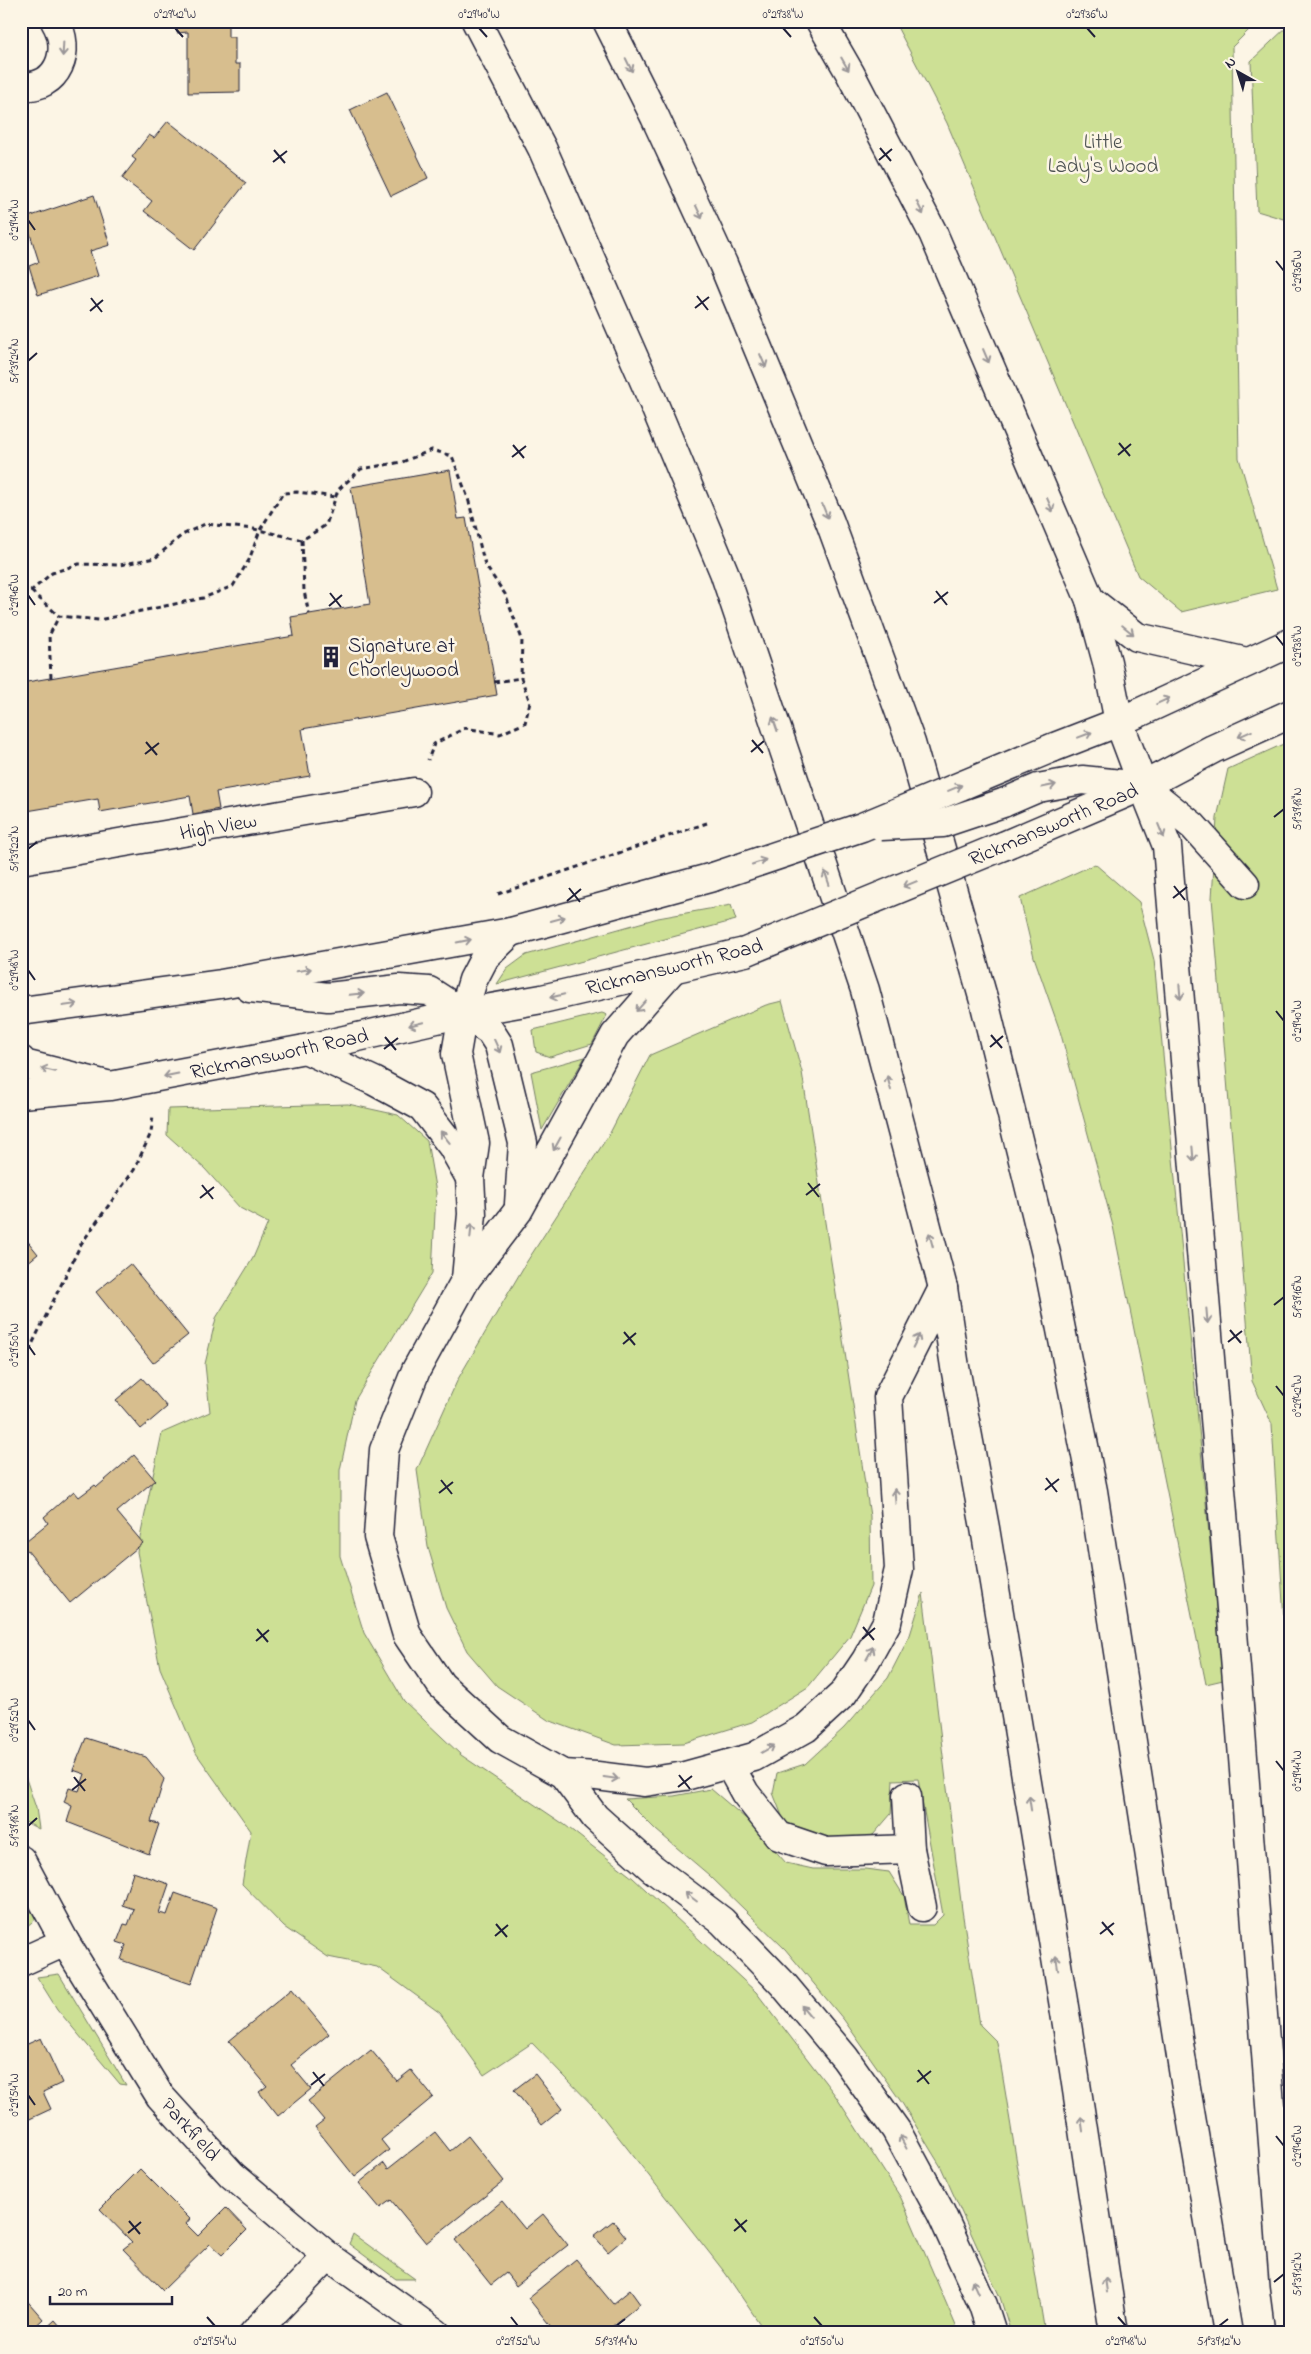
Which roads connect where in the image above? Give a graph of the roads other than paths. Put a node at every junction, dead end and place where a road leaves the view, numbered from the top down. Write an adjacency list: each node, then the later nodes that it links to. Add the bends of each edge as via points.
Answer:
1 (55, 21): 5 (main road, one-way to 5, via 62,32 61,63 40,84)
2 (476, 21): 28 (main road, one-way to 2, via 865,990 724,572 542,148)
3 (608, 21): 43 (main road, one-way to 43, via 723,264 830,522 911,743 984,1001 1046,1254 1093,1491)
4 (820, 21): 6 (main road, one-way to 6, via 932,233)
5 (21, 86)
6 (1090, 600): 8 (main road, one-way to 8, via 1137,637); 10 (main road)
7 (1290, 643): 8 (main road)
8 (1247, 662): 10 (main road, one-way to 8)
9 (1290, 714): 11 (main road, Rickmansworth Road, one-way to 11)
10 (1119, 722): 11 (main road); 13 (main road, one-way to 10, bridge)
11 (1143, 786): 13 (main road, one-way to 11, bridge, via 943,823 1038,788 1082,780); 15 (main road, via 1193,826); 17 (main road, Rickmansworth Road, one-way to 17, bridge, via 745,952); 38 (main road, one-way to 38, via 1167,846)
12 (414, 792): 14 (main road, High View)
13 (862, 827): 16 (main road, one-way to 13, bridge, via 713,877)
14 (21, 860)
15 (1245, 884)
16 (511, 932): 18 (main road, one-way to 16); 20 (main road, via 485,958 472,980)
17 (673, 969): 20 (main road, Rickmansworth Road, one-way to 20); 26 (main road, one-way to 26, via 615,1035)
18 (221, 984): 19 (main road, one-way to 18); 20 (main road, one-way to 20, via 328,997 399,989 429,991)
19 (21, 1011)
20 (463, 1013): 21 (main road, Rickmansworth Road, one-way to 21); 25 (main road, via 456,1054 475,1143); 26 (main road, one-way to 26, via 490,1032 499,1045 523,1144)
21 (306, 1049): 23 (main road, Rickmansworth Road, one-way to 23); 25 (main road, one-way to 21, via 452,1146 422,1107)
22 (21, 1060): 23 (main road, one-way to 22, via 24,1064)
23 (110, 1086): 24 (main road, Rickmansworth Road)
24 (21, 1094)
25 (470, 1178): 27 (main road, one-way to 25, via 472,1214)
26 (518, 1210): 27 (main road)
27 (466, 1279): 30 (main road, via 416,1370 384,1450 378,1537 407,1635 440,1685 500,1739)
28 (943, 1288): 29 (main road, one-way to 28, via 754,1757 812,1722 843,1694 887,1622 900,1569 888,1397); 42 (main road, one-way to 28, via 1068,2031)
29 (729, 1764): 30 (main road, one-way to 29, via 645,1782 685,1776); 32 (main road, via 744,1793 779,1836 826,1852)
30 (563, 1774): 41 (main road, one-way to 30, via 983,2305 941,2213 896,2130 845,2058 783,1984 722,1921 652,1868 595,1817)
31 (908, 1796): 32 (main road)
32 (910, 1849): 34 (main road)
33 (21, 1860): 35 (main road, Parkfield)
34 (922, 1907)
35 (65, 1942): 36 (main road); 37 (main road, Parkfield, via 160,2096 232,2175)
36 (21, 1962)
37 (328, 2256): 39 (main road); 40 (main road, Parkfield)
38 (1290, 2331)
39 (254, 2333)
40 (436, 2333)
41 (992, 2333)
42 (1114, 2333)
43 (1228, 2333)

